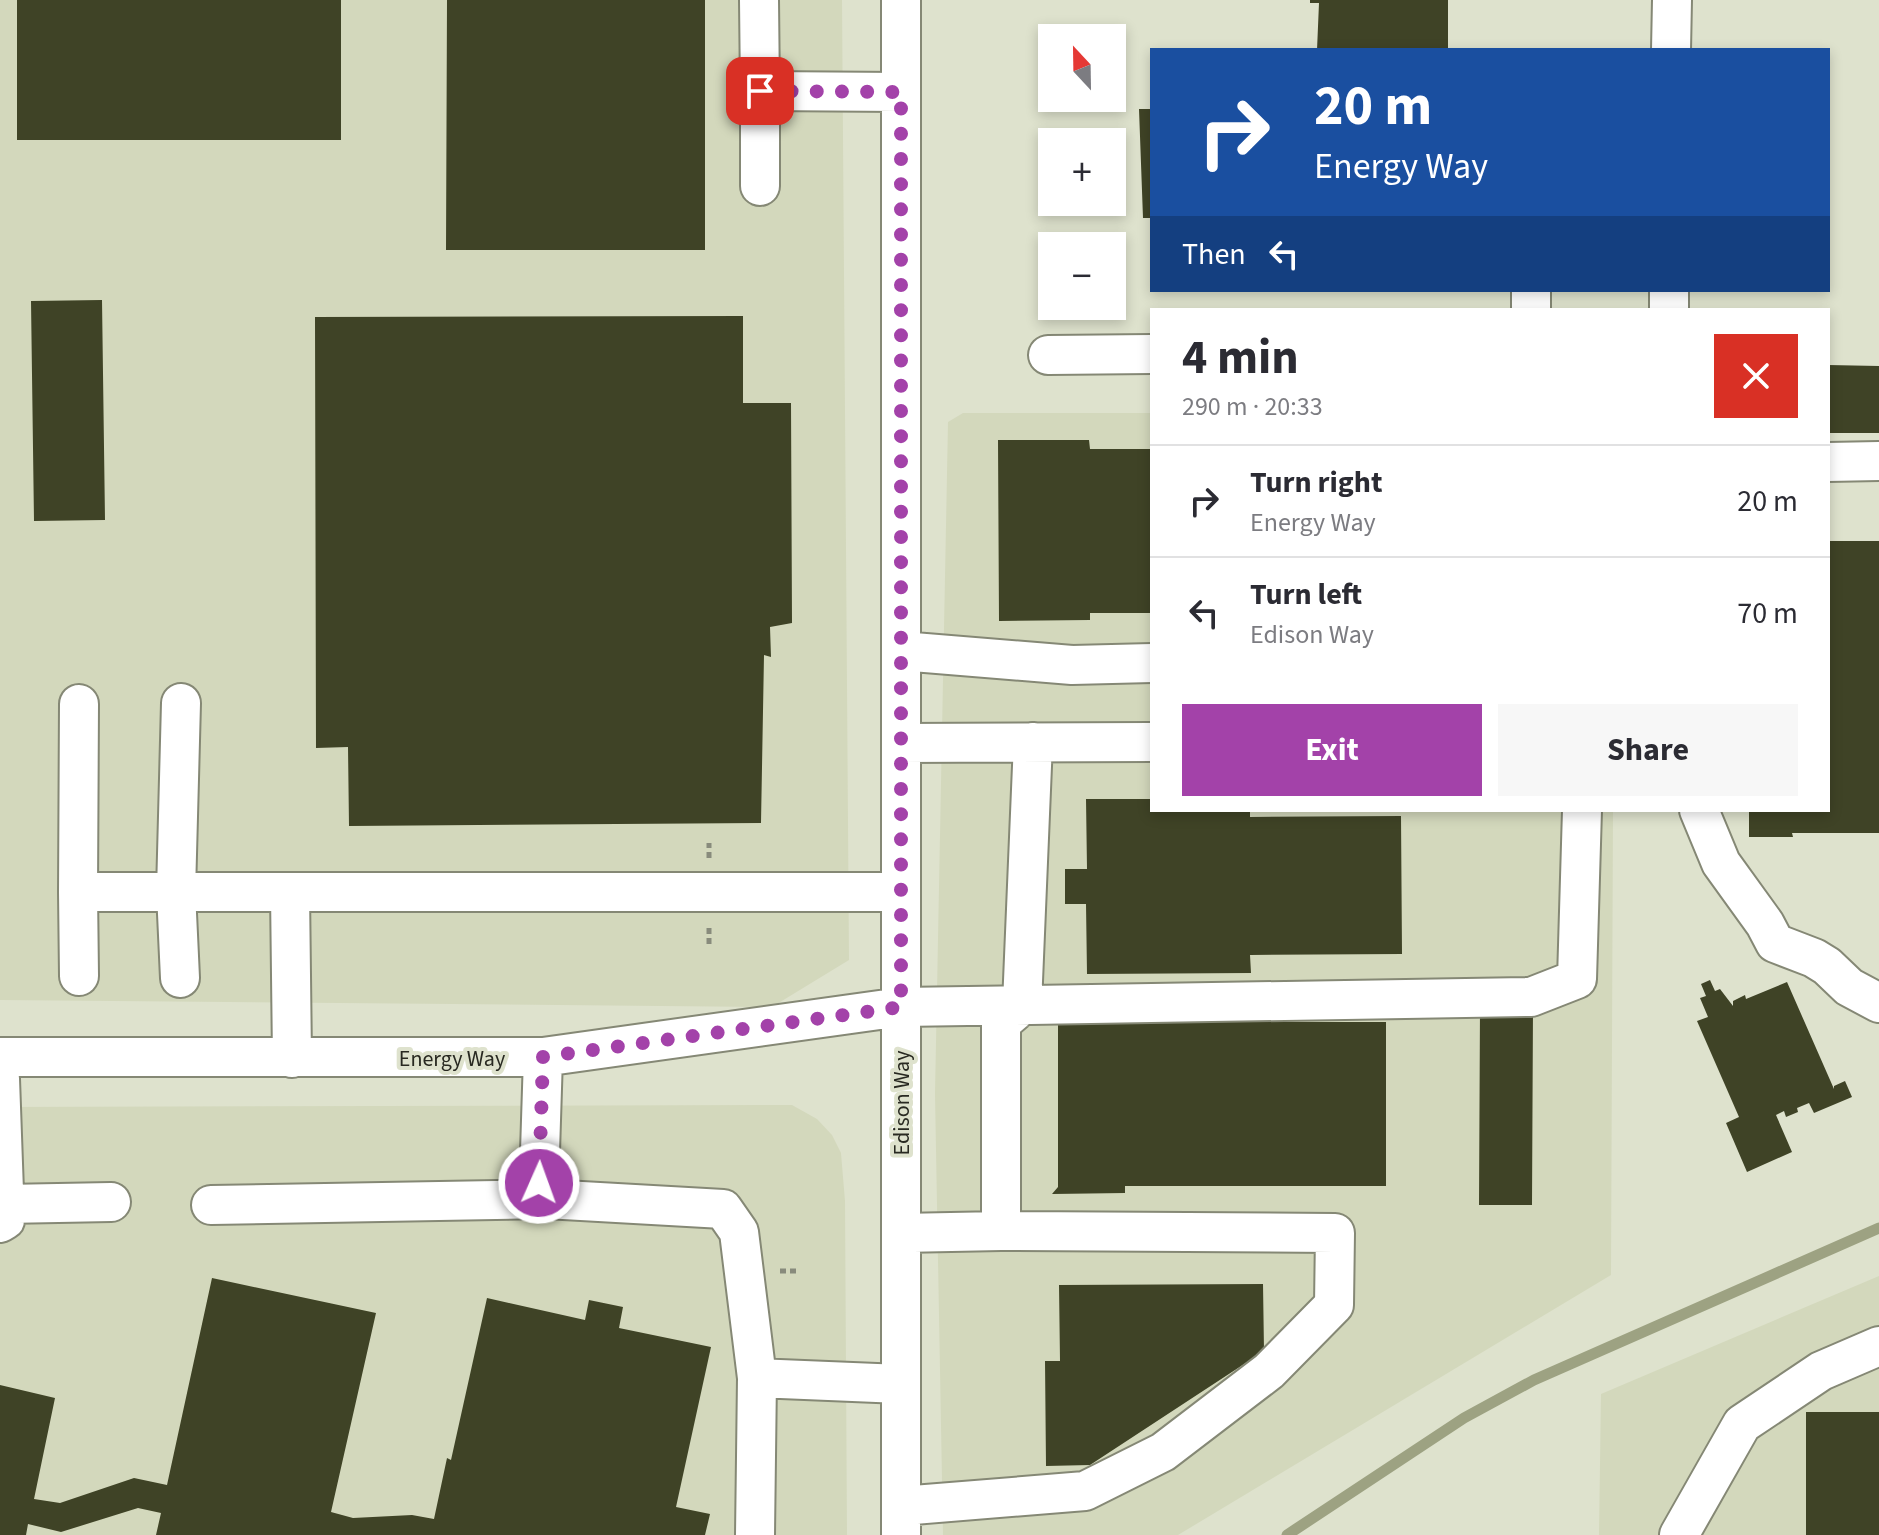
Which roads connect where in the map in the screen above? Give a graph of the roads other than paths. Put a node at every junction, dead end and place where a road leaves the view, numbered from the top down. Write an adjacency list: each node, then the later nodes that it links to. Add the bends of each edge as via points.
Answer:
1 (759, 0): 5 (street)
2 (901, 0): 6 (street, Edison Way)
3 (1672, 0): 4 (street)
4 (1671, 48)
5 (760, 91): 6 (street); 7 (street)
6 (901, 92): 12 (street, Edison Way)
7 (760, 186)
8 (1150, 354): 9 (street)
9 (1048, 355)
10 (1879, 461): 11 (street)
11 (1830, 462)
12 (901, 651): 13 (street, via 1072,665); 18 (street, Edison Way)
13 (1150, 663)
14 (181, 703): 22 (street)
15 (79, 704): 21 (street)
16 (1033, 742): 17 (street); 18 (street); 28 (street)
17 (1150, 742)
18 (901, 743): 24 (street, Edison Way)
19 (1582, 812): 28 (street, Energy Way, via 1577,979 1531,997)
20 (1700, 812): 27 (street, via 1721,863 1775,943 1814,958)
21 (78, 892): 22 (street); 25 (street)
22 (176, 892): 23 (street); 26 (street)
23 (290, 892): 24 (street); 32 (street)
24 (901, 892): 29 (street, Edison Way)
25 (79, 976)
26 (180, 978)
27 (1879, 1003)
28 (1022, 1005): 29 (street, Energy Way); 38 (street, via 1001,1023)
29 (901, 1007): 31 (street, Energy Way); 39 (street, Edison Way)
30 (0, 1057): 32 (street, Energy Way)
31 (543, 1057): 32 (street, Energy Way); 34 (street, via 539,1183)
32 (292, 1058)
33 (0, 1079): 37 (street)
34 (546, 1199): 36 (street); 41 (street, via 723,1209 739,1232)
35 (111, 1202): 37 (street)
36 (211, 1205)
37 (2, 1213)
38 (1001, 1231): 39 (street); 43 (street, via 1335,1233 1334,1305 1269,1371 1163,1452 1085,1491)
39 (901, 1233): 42 (street, Edison Way)
40 (1879, 1346): 45 (street, via 1821,1371 1742,1424)
41 (757, 1378): 42 (street); 44 (street)
42 (901, 1384): 43 (street, Edison Way)
43 (901, 1521)
44 (755, 1535)
45 (1679, 1535)

